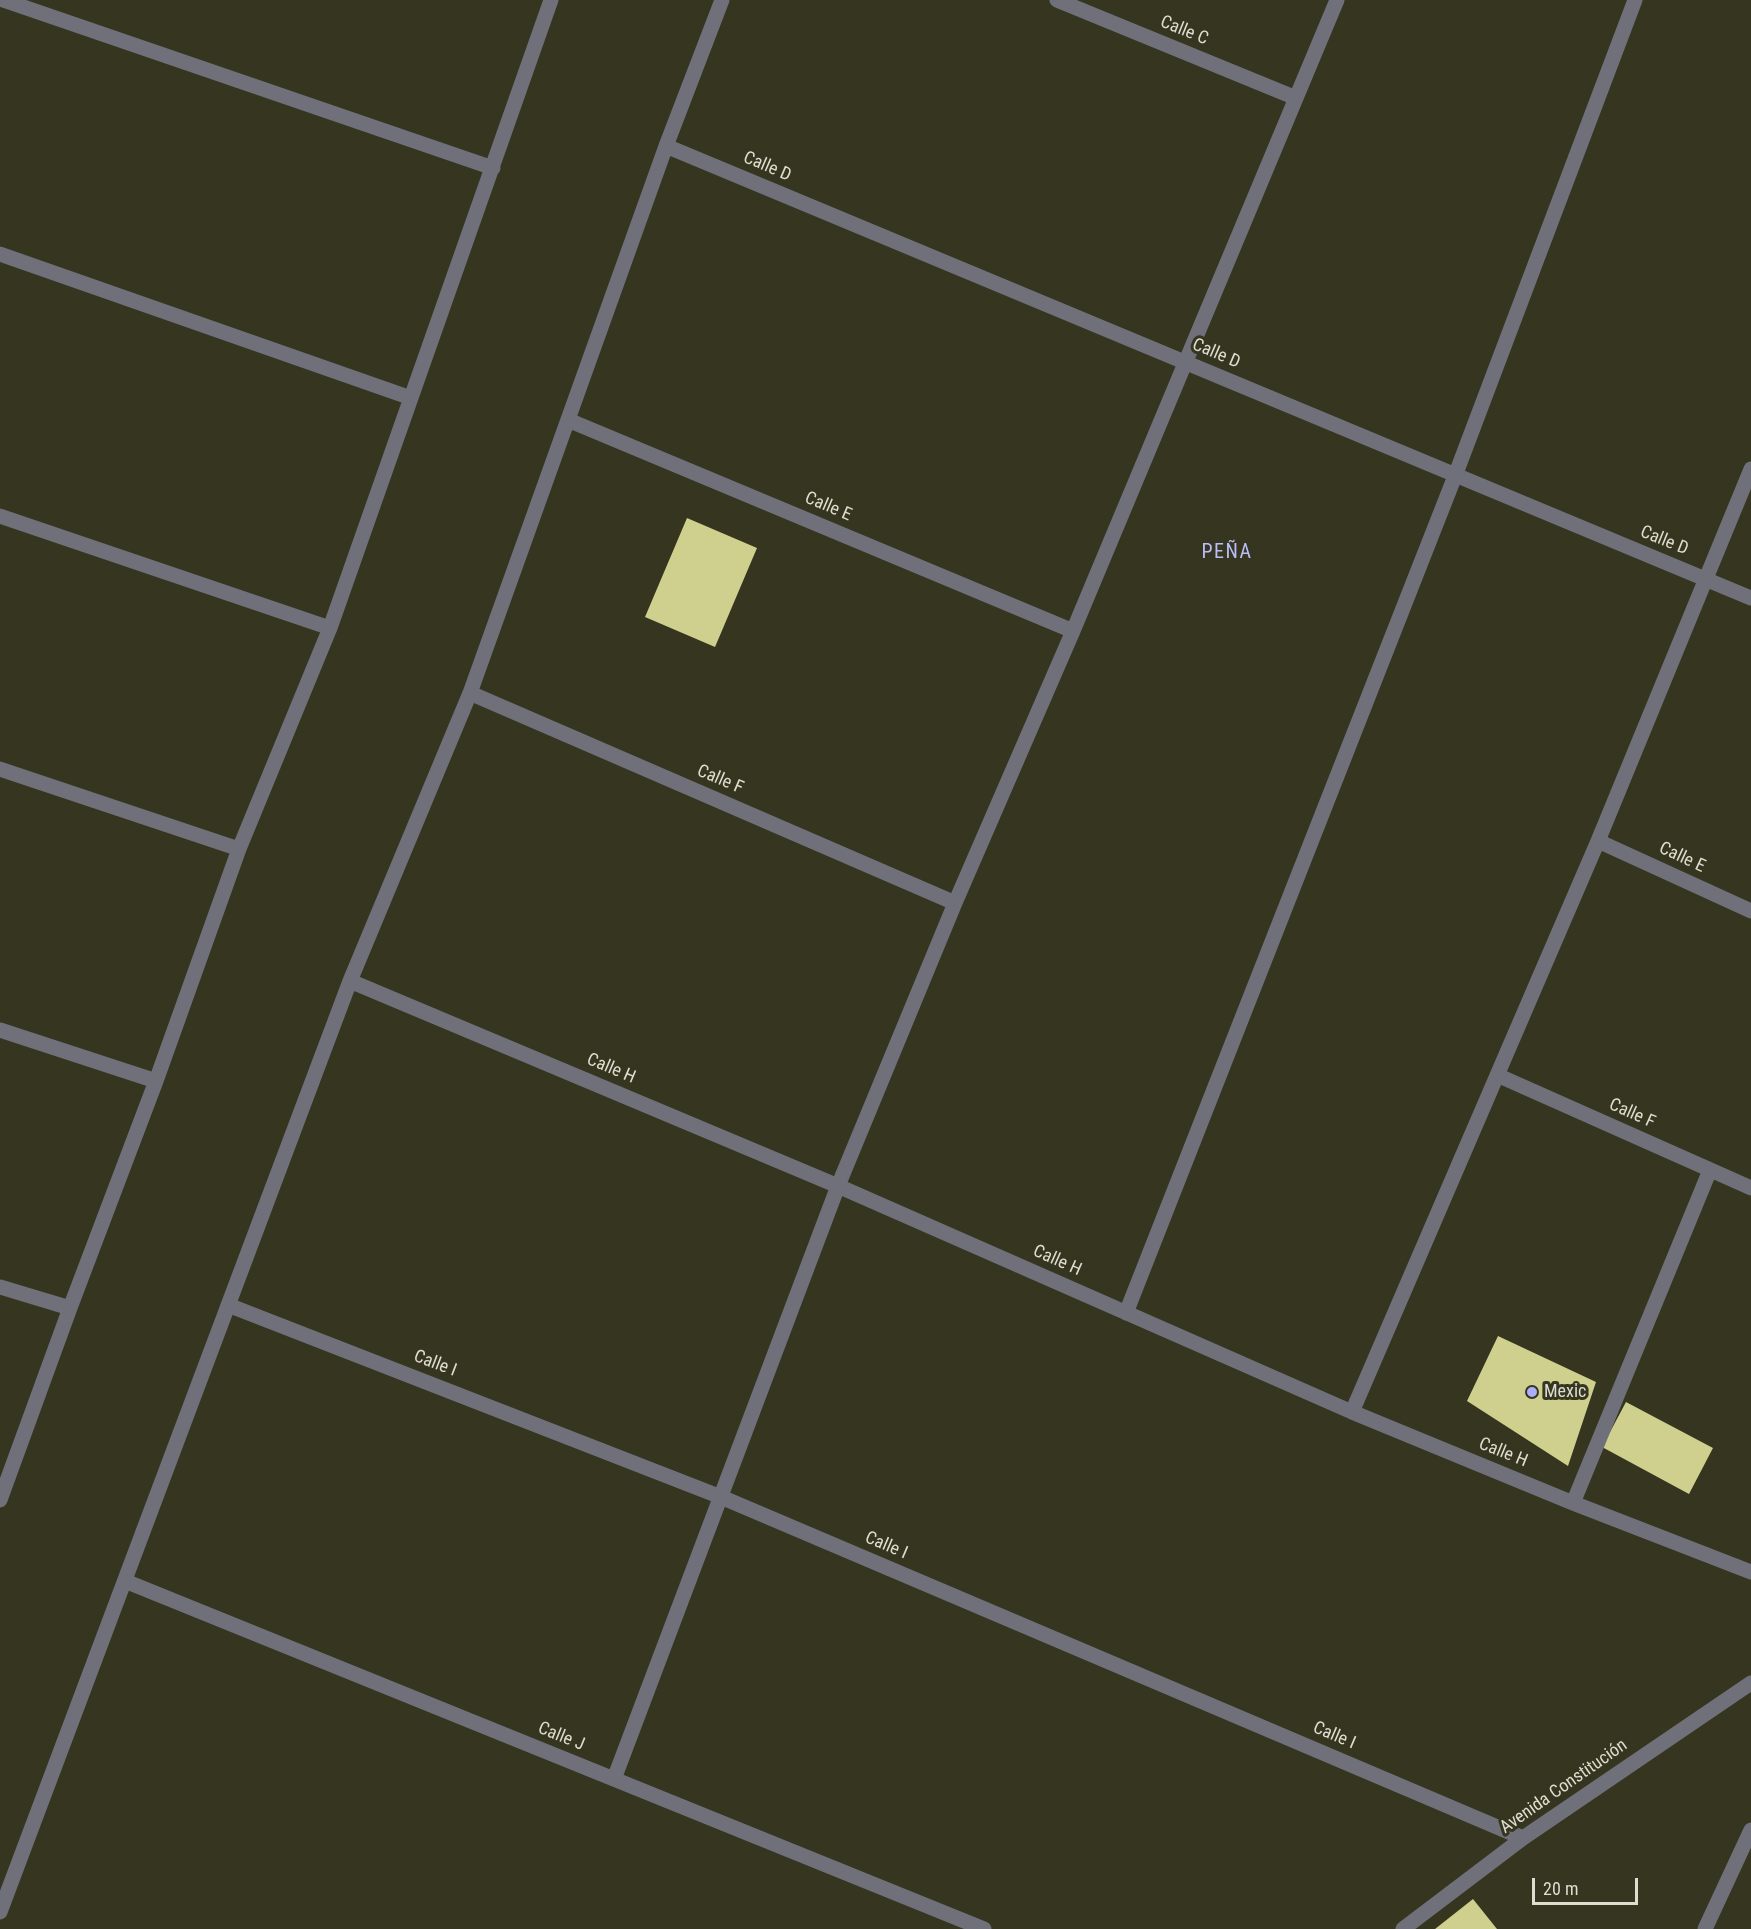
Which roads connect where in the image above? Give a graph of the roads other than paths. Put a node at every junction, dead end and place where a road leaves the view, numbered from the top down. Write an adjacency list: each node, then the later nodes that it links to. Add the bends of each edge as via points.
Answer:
1 (3, 0): 9 (street)
2 (551, 0): 9 (street)
3 (722, 0): 8 (street)
4 (1057, 0): 7 (street, Calle C)
5 (1337, 0): 7 (street)
6 (1635, 0): 15 (street)
7 (1296, 98): 11 (street)
8 (666, 146): 11 (street, Calle D); 13 (street)
9 (493, 168): 12 (street)
10 (0, 254): 12 (street)
11 (1186, 362): 15 (street, Calle D); 20 (street)
12 (411, 398): 19 (street)
13 (568, 420): 20 (street, Calle E); 21 (street)
14 (1751, 469): 17 (street)
15 (1455, 476): 17 (street, Calle D); 37 (street)
16 (0, 516): 19 (street)
17 (1706, 579): 18 (street, Calle D); 23 (street)
18 (1751, 598)
19 (330, 628): 24 (street)
20 (1072, 631): 25 (street)
21 (470, 693): 25 (street, Calle F); 27 (street)
22 (0, 769): 24 (street)
23 (1598, 841): 26 (street, Calle E); 29 (street)
24 (240, 849): 30 (street)
25 (955, 903): 32 (street)
26 (1751, 911)
27 (350, 981): 32 (street, Calle H); 35 (street)
28 (0, 1030): 30 (street)
29 (1497, 1075): 31 (street, Calle F); 38 (street)
30 (156, 1082): 36 (street)
31 (1710, 1170): 33 (street, Calle F); 41 (street)
32 (838, 1186): 37 (street, Calle H); 39 (street)
33 (1751, 1188)
34 (0, 1287): 36 (street)
35 (228, 1305): 39 (street, Calle I); 43 (street)
36 (70, 1308): 40 (street)
37 (1126, 1313): 38 (street, Calle H)
38 (1352, 1412): 41 (street, Calle H)
39 (721, 1497): 45 (street); 47 (street, Calle I)
40 (0, 1500)
41 (1573, 1503): 42 (street, Calle H)
42 (1751, 1572)
43 (125, 1581): 45 (street, Calle J); 48 (street)
44 (1751, 1683): 47 (street, Avenida Constitución)
45 (614, 1779): 49 (street, Calle J)
46 (1751, 1830): 51 (street)
47 (1523, 1838): 50 (street, Avenida Constitución)
48 (0, 1912)
49 (984, 1929)
50 (1403, 1929)
51 (1705, 1929)

